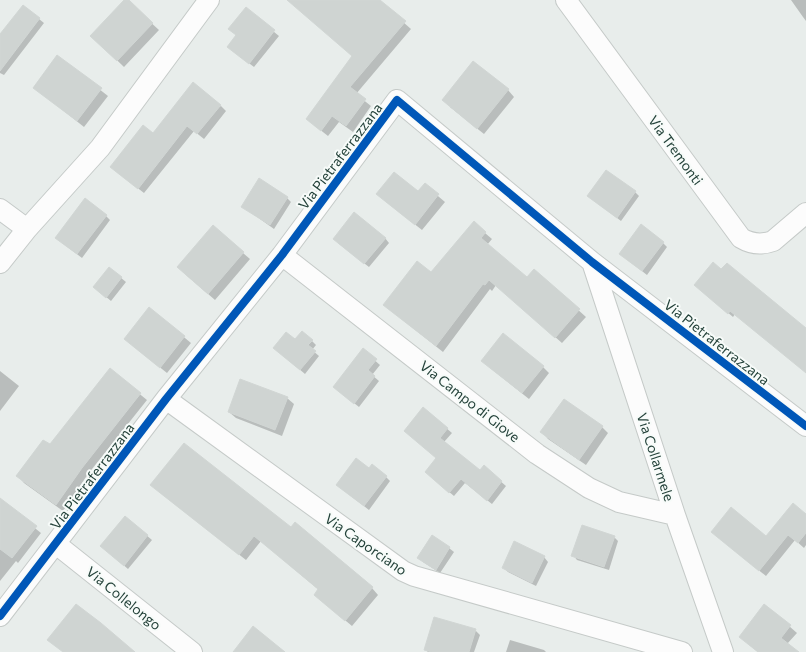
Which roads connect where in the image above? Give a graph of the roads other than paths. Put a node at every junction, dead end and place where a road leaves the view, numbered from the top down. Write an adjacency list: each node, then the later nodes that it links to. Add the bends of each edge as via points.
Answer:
1 (209, 0): 5 (street, via 100,148)
2 (566, 0): 4 (street, Via Tremonti, via 741,238 750,243 773,241)
3 (0, 209): 5 (street)
4 (806, 213)
5 (27, 229): 7 (street)
6 (282, 255): 8 (street, Via Pietraferrazzana, via 397,100); 9 (street, Via Pietraferrazzana); 11 (street, Via Campo di Giove, via 537,454 604,496)
7 (0, 262)
8 (592, 262): 10 (street, Via Pietraferrazzana); 11 (street, Via Collarmele)
9 (166, 399): 12 (street, Via Pietraferrazzana); 15 (street, Via Caporciano, via 403,571)
10 (806, 426)
11 (675, 515): 16 (street, Via Collarmele)
12 (56, 544): 13 (street, Via Pietraferrazzana); 14 (street, Via Collelongo)
13 (0, 616)
14 (192, 652)
15 (682, 652)
16 (723, 652)

